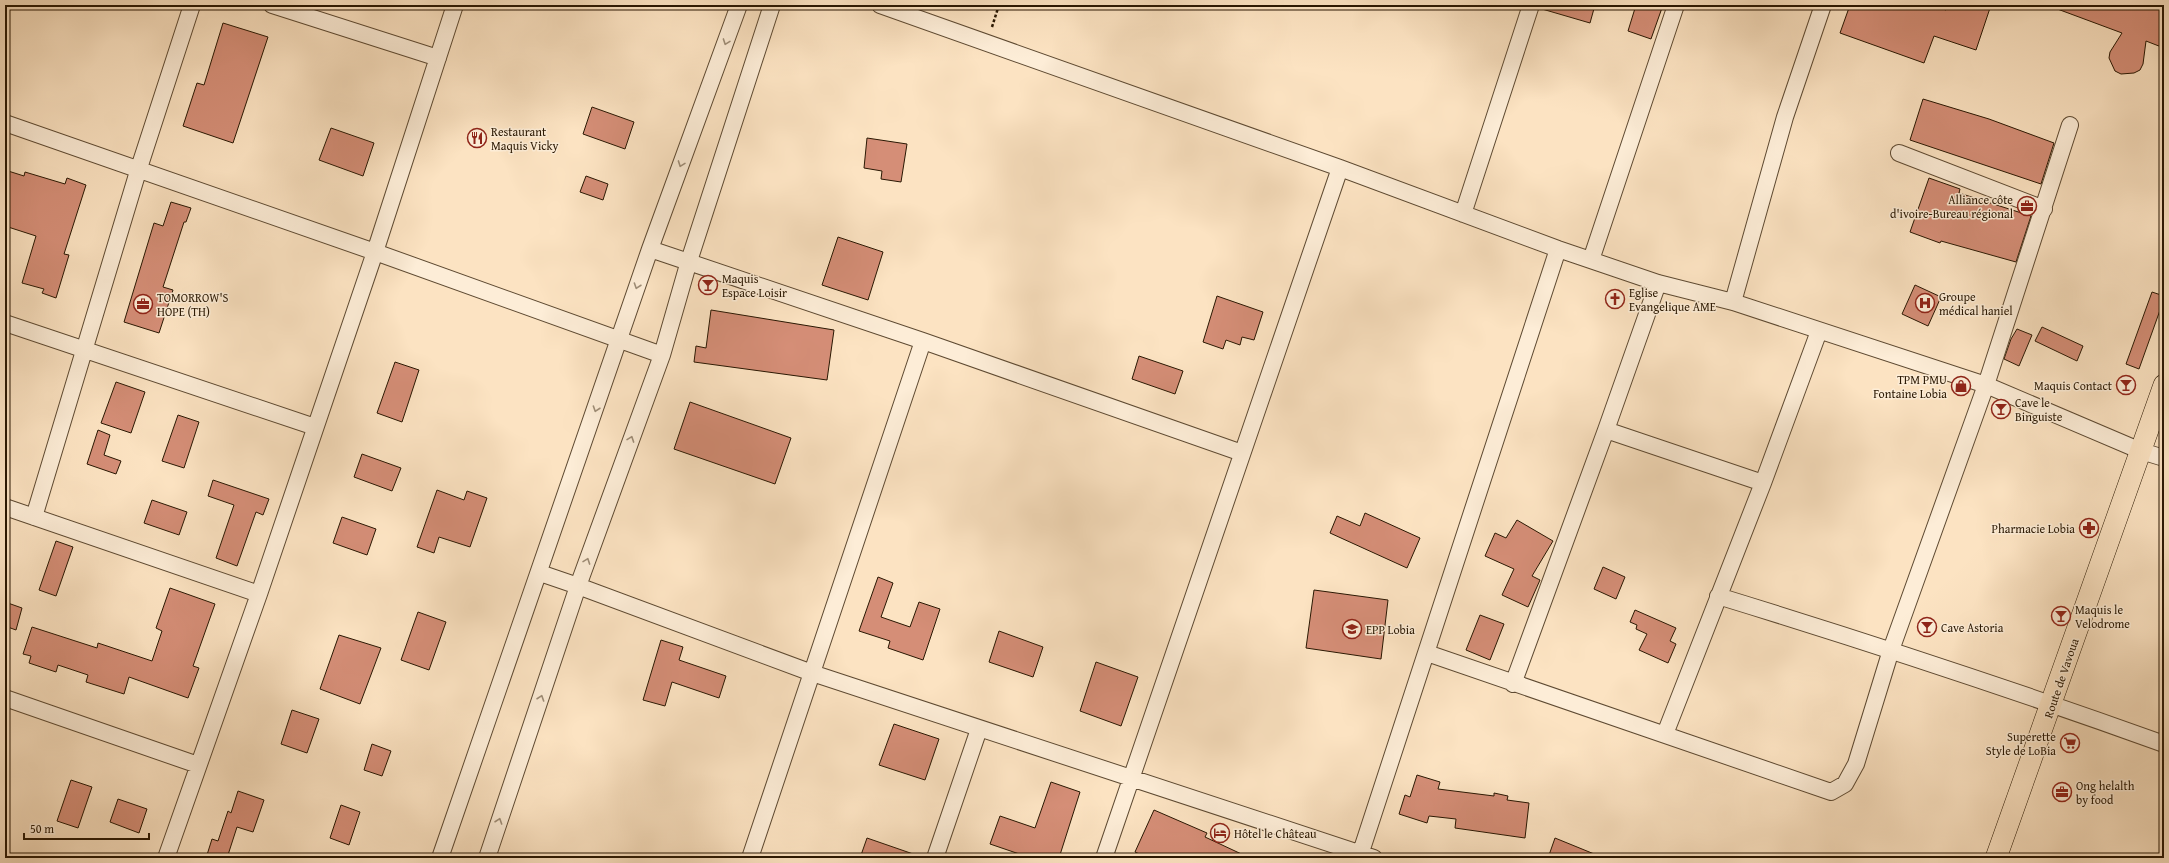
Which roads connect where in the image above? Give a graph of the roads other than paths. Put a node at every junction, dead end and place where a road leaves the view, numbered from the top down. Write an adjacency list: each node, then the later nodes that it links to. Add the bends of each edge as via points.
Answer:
1 (192, 5): 14 (street)
2 (272, 5): 10 (street)
3 (456, 5): 10 (street)
4 (739, 5): 18 (street, one-way to 18)
5 (772, 5): 22 (street)
6 (880, 5): 15 (street)
7 (1531, 5): 17 (street)
8 (1676, 5): 21 (street)
9 (1823, 5): 24 (street, via 1785,117)
10 (438, 58): 20 (street)
11 (5, 123): 14 (street)
12 (2070, 125): 16 (street)
13 (1899, 153): 16 (street)
14 (139, 168): 20 (street); 29 (street)
15 (1340, 168): 17 (street); 36 (street)
16 (2044, 209): 31 (street)
17 (1463, 214): 19 (street)
18 (650, 249): 22 (street); 27 (street, one-way to 27)
19 (1558, 249): 21 (street); 46 (street)
20 (375, 252): 27 (street); 33 (street)
21 (1591, 260): 23 (street)
22 (689, 261): 28 (street); 30 (street)
23 (1658, 282): 24 (street); 34 (street)
24 (1733, 302): 26 (street)
25 (5, 323): 29 (street)
26 (1818, 331): 31 (street); 38 (street)
27 (619, 340): 30 (street); 41 (street, one-way to 41)
28 (923, 341): 36 (street); 47 (street)
29 (85, 348): 33 (street); 40 (street)
30 (662, 354): 42 (street, one-way to 30)
31 (1986, 385): 35 (street); 45 (street)
32 (2164, 385): 35 (main road, Route de Vavoua)
33 (315, 427): 43 (street)
34 (1606, 430): 38 (street); 48 (street)
35 (2141, 451): 37 (street); 50 (main road, Route de Vavoua)
36 (1242, 453): 55 (street)
37 (2164, 458)
38 (1763, 484): 44 (street)
39 (5, 507): 40 (street)
40 (34, 517): 43 (street)
41 (540, 573): 42 (street); 58 (street)
42 (578, 586): 47 (street); 59 (street, one-way to 42)
43 (259, 594): 54 (street)
44 (1718, 596): 45 (street); 52 (street)
45 (1891, 650): 50 (street); 52 (street, via 1856,764 1846,784 1831,792)
46 (1427, 653): 48 (street); 56 (street)
47 (812, 673): 51 (street); 60 (street)
48 (1514, 684): 52 (street)
49 (5, 698): 54 (street)
50 (2052, 704): 53 (street); 63 (main road, Route de Vavoua)
51 (979, 729): 55 (street); 61 (street)
52 (1665, 734)
53 (2164, 744)
54 (198, 765): 57 (street)
55 (1132, 777): 56 (street); 62 (street)
56 (1364, 856)
57 (166, 858)
58 (440, 858)
59 (487, 858)
60 (750, 858)
61 (935, 858)
62 (1104, 858)
63 (1996, 858)

